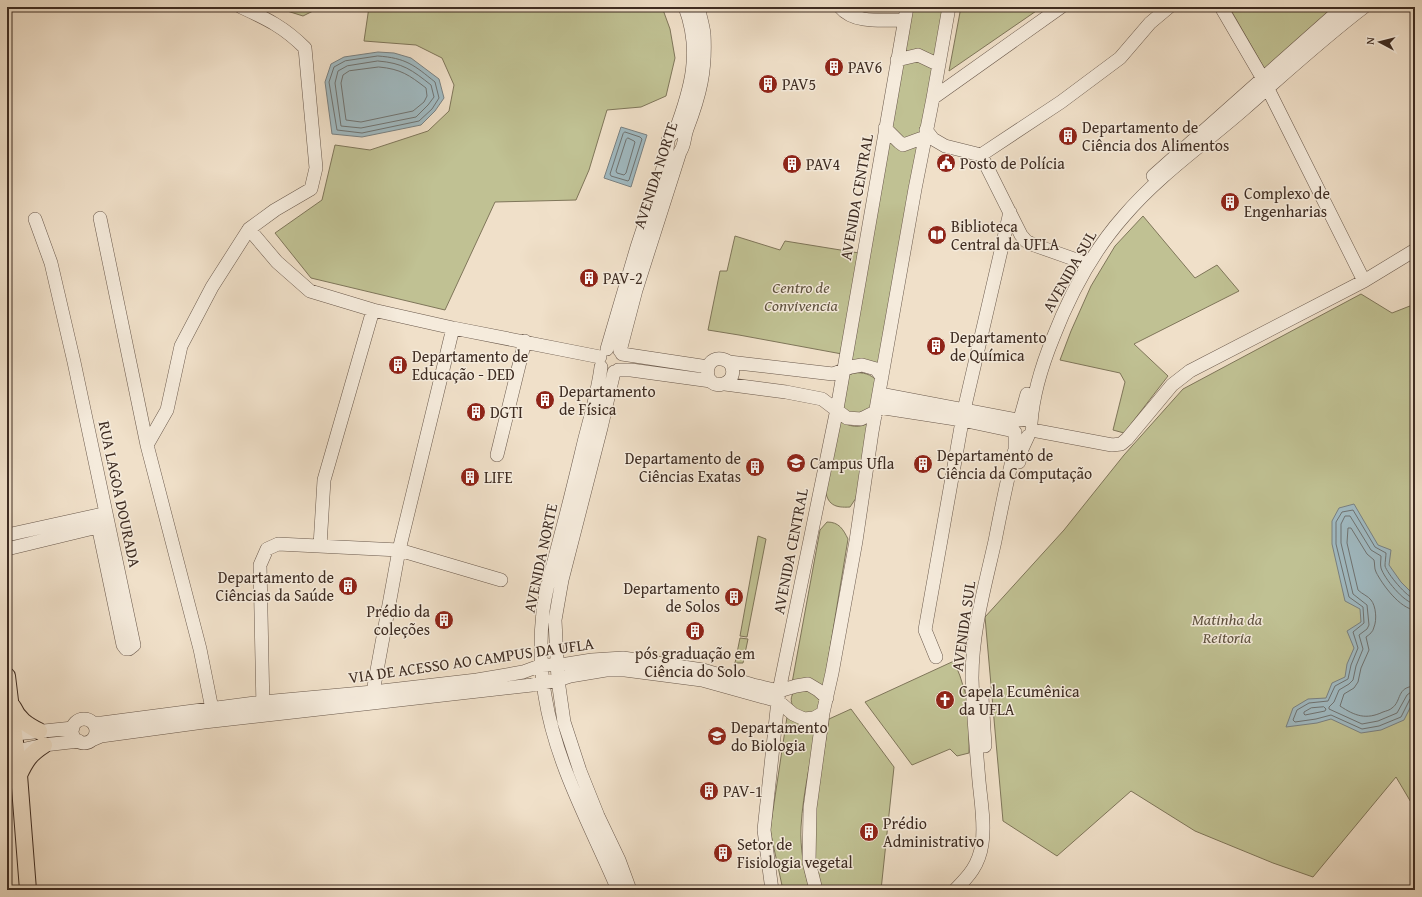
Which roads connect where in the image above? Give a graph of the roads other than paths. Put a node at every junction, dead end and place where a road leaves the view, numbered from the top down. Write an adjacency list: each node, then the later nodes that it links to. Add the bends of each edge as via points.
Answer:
1 (241, 7): 23 (street, via 266,18 290,33 305,48 316,168 311,189)
2 (685, 7): 18 (street, AVENIDA NORTE, via 692,34 693,74)
3 (698, 7): 18 (street, AVENIDA NORTE, via 704,33 702,83)
4 (840, 7): 11 (street, via 844,13 863,20)
5 (949, 7): 13 (street)
6 (1061, 7): 15 (street)
7 (1169, 7): 19 (street, via 1150,23 1120,58 1061,102)
8 (1221, 7): 14 (street)
9 (1343, 7): 14 (street, AVENIDA SUL)
10 (1364, 7): 14 (street, AVENIDA SUL)
11 (905, 13): 12 (street, AVENIDA CENTRAL)
12 (897, 60): 13 (street, via 918,55); 16 (street, AVENIDA CENTRAL)
13 (939, 65): 15 (street)
14 (1265, 84): 25 (street, AVENIDA SUL, via 1143,196); 26 (street)
15 (933, 98): 17 (street)
16 (885, 128): 17 (street, via 903,145); 33 (street, AVENIDA CENTRAL)
17 (926, 133): 19 (street, via 945,146); 34 (street)
18 (677, 143): 30 (street, AVENIDA NORTE, via 666,159 637,247)
19 (981, 155): 20 (street)
20 (1010, 212): 25 (street, via 1026,241); 39 (street)
21 (100, 218): 41 (street)
22 (35, 219): 43 (street, RUA LAGOA DOURADA, via 51,262)
23 (249, 229): 27 (street, via 277,262 310,291); 41 (street, via 212,287 181,346 166,410)
24 (1415, 250): 26 (street)
25 (1085, 263): 40 (street, AVENIDA SUL, via 1048,352 1032,410)
26 (1364, 281): 40 (street, via 1190,371 1172,385 1121,444 1112,445)
27 (373, 310): 28 (street); 47 (street, via 324,480)
28 (453, 328): 29 (street); 49 (street)
29 (525, 342): 30 (street); 42 (street)
30 (612, 360): 32 (street); 35 (street, via 631,370); 52 (street, AVENIDA NORTE, via 601,428 562,580 555,620); 53 (street, AVENIDA NORTE, via 589,425 549,581 544,611)
31 (729, 362): 32 (street, via 720,358 712,361); 33 (street, via 833,374); 36 (street, via 733,374)
32 (708, 367): 35 (street, via 707,374)
33 (844, 371): 34 (street, via 851,366 867,365 876,369); 38 (street, AVENIDA CENTRAL)
34 (882, 377): 37 (street)
35 (711, 381): 36 (street, via 720,385)
36 (725, 384): 38 (street, via 822,399)
37 (878, 404): 38 (street, via 861,419 847,418); 39 (street); 59 (street)
38 (837, 409): 58 (street, AVENIDA CENTRAL)
39 (963, 415): 40 (street); 51 (street, via 925,630)
40 (1023, 427): 78 (street, AVENIDA SUL, via 1015,449 982,597 973,654 976,744 984,828 982,845 979,860 971,874); 79 (street, AVENIDA SUL, via 1022,449 985,617 982,642 981,682 990,817 989,843 981,871)
41 (147, 445): 62 (street, via 200,648)
42 (497, 455)
43 (102, 520): 43 (street, RUA LAGOA DOURADA, via 123,644 129,649 134,646); 44 (street); 46 (street)
44 (26, 531): 45 (street); 46 (street)
45 (7, 535)
46 (28, 544): 48 (street)
47 (320, 546): 49 (street); 60 (street, via 278,544 267,549 260,565)
48 (7, 549)
49 (399, 550): 50 (street); 57 (street)
50 (501, 580)
51 (936, 656)
52 (558, 664): 53 (street, VIA DE ACESSO AO CAMPUS DA UFLA); 55 (street, AVENIDA NORTE); 58 (street, VIA DE ACESSO AO CAMPUS DA UFLA, via 623,658 704,670)
53 (542, 665): 56 (street, AVENIDA NORTE); 57 (street, VIA DE ACESSO AO CAMPUS DA UFLA, via 523,672 476,680)
54 (7, 676): 61 (main road)
55 (558, 680): 56 (street, VIA DE ACESSO AO CAMPUS DA UFLA); 58 (street, VIA DE ACESSO AO CAMPUS DA UFLA, via 606,670 625,670 702,680); 75 (street, AVENIDA NORTE, via 564,722 578,764)
56 (543, 683): 64 (street, VIA DE ACESSO AO CAMPUS DA UFLA); 74 (street, AVENIDA NORTE, via 550,723 569,779)
57 (373, 692): 60 (street, VIA DE ACESSO AO CAMPUS DA UFLA)
58 (779, 696): 59 (street, via 796,686 808,684); 63 (street, via 793,714 804,719 814,718); 76 (street, AVENIDA CENTRAL, via 764,830)
59 (827, 698): 63 (street)
60 (263, 702): 62 (street, VIA DE ACESSO AO CAMPUS DA UFLA); 64 (street)
61 (11, 704): 67 (main road); 68 (main road, via 15,713)
62 (212, 709): 65 (street, VIA DE ACESSO AO CAMPUS DA UFLA)
63 (823, 713): 77 (street, via 810,808 809,862)
64 (263, 715): 69 (street, VIA DE ACESSO AO CAMPUS DA UFLA)
65 (93, 723): 66 (street, via 81,720); 69 (street, via 96,731)
66 (73, 728): 68 (street); 70 (street, via 73,735)
67 (15, 734): 68 (street); 71 (main road)
68 (41, 738): 70 (street); 71 (street); 72 (main road)
69 (94, 739): 70 (street, via 86,743)
70 (79, 742)
71 (16, 751): 72 (main road)
72 (19, 775): 73 (main road)
73 (28, 890)
74 (618, 890)
75 (630, 890)
76 (772, 890)
77 (816, 890)
78 (955, 890)
79 (965, 890)

